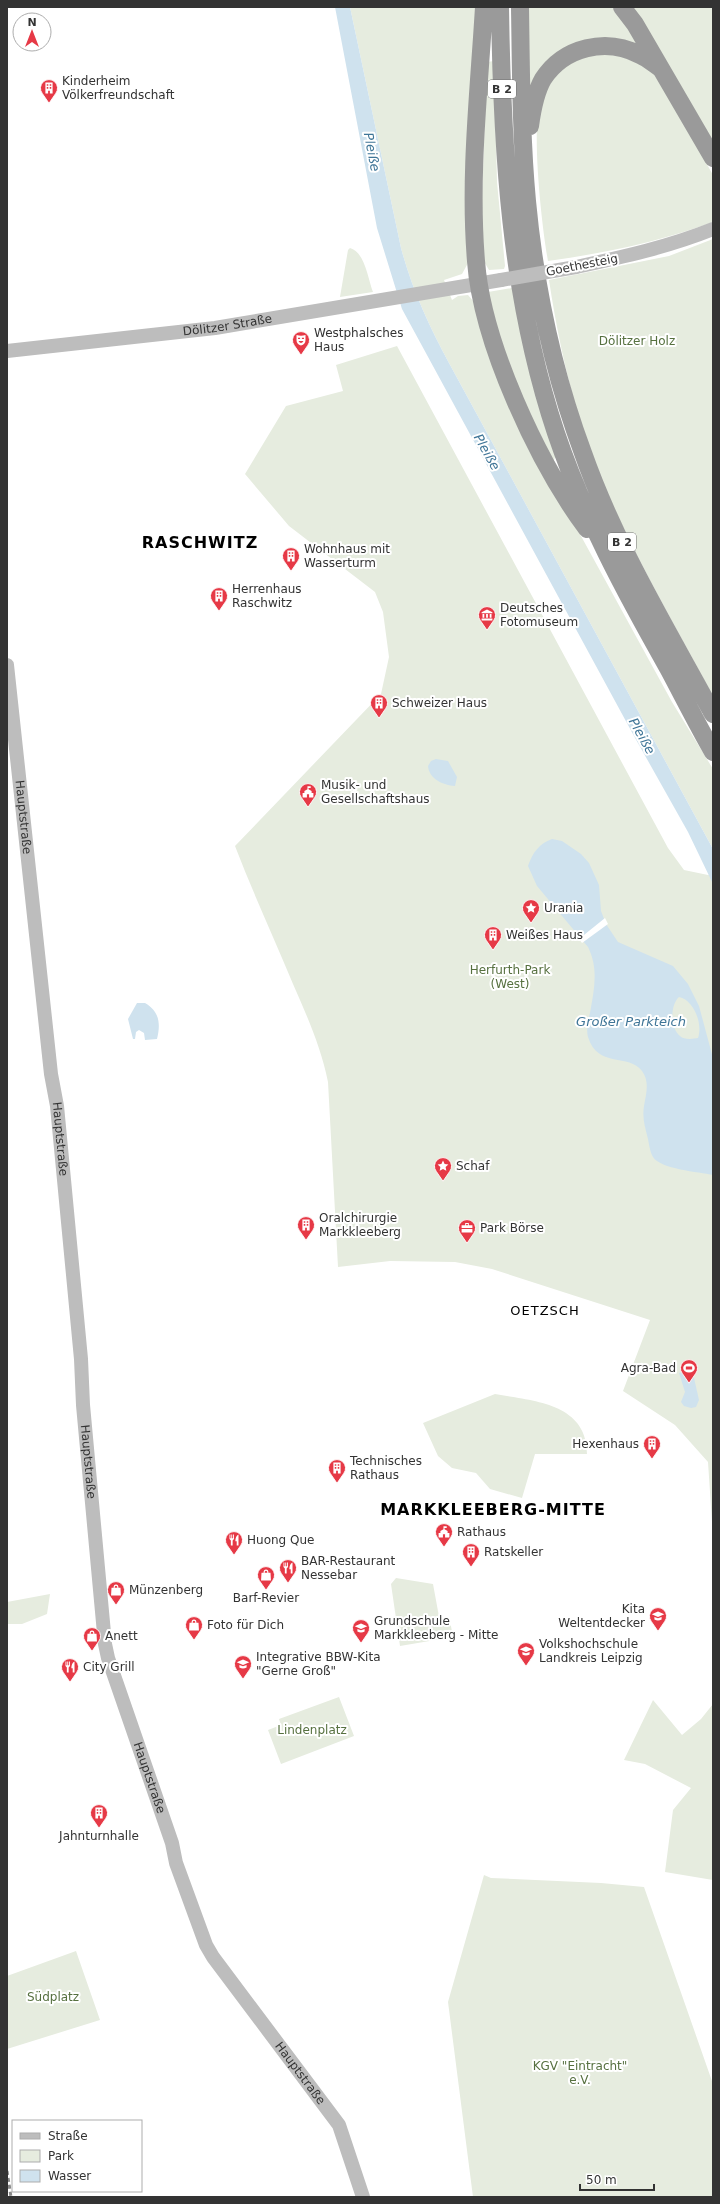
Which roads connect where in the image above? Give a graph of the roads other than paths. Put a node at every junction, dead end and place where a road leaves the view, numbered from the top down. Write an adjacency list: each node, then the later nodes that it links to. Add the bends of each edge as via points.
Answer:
1 (484, 7): 9 (highway, via 475,161 475,252)
2 (500, 7): 12 (highway, B 2, via 509,204 525,312 556,433)
3 (520, 7): 7 (highway, B 2)
4 (622, 7): 5 (highway, via 635,24)
5 (660, 68): 6 (highway); 7 (highway, via 640,54 598,45 567,55 552,67 537,93)
6 (713, 158)
7 (524, 171): 14 (highway, B 2, via 530,233 542,308 572,423 605,506 654,605)
8 (713, 229): 9 (main road, Goethesteig, bridge, via 678,243 648,251)
9 (479, 284): 10 (main road, Goethesteig); 12 (highway, via 497,351 523,416 571,508)
10 (447, 289): 11 (main road, Dölitzer Straße, via 215,328)
11 (7, 351)
12 (608, 558): 15 (highway, B 2)
13 (7, 665): 16 (main road, Hauptstraße, via 51,1074 60,1132 81,1353 88,1462 108,1658 145,1760 172,1842 176,1863 206,1945 339,2125)
14 (713, 714)
15 (713, 752)
16 (363, 2197)

